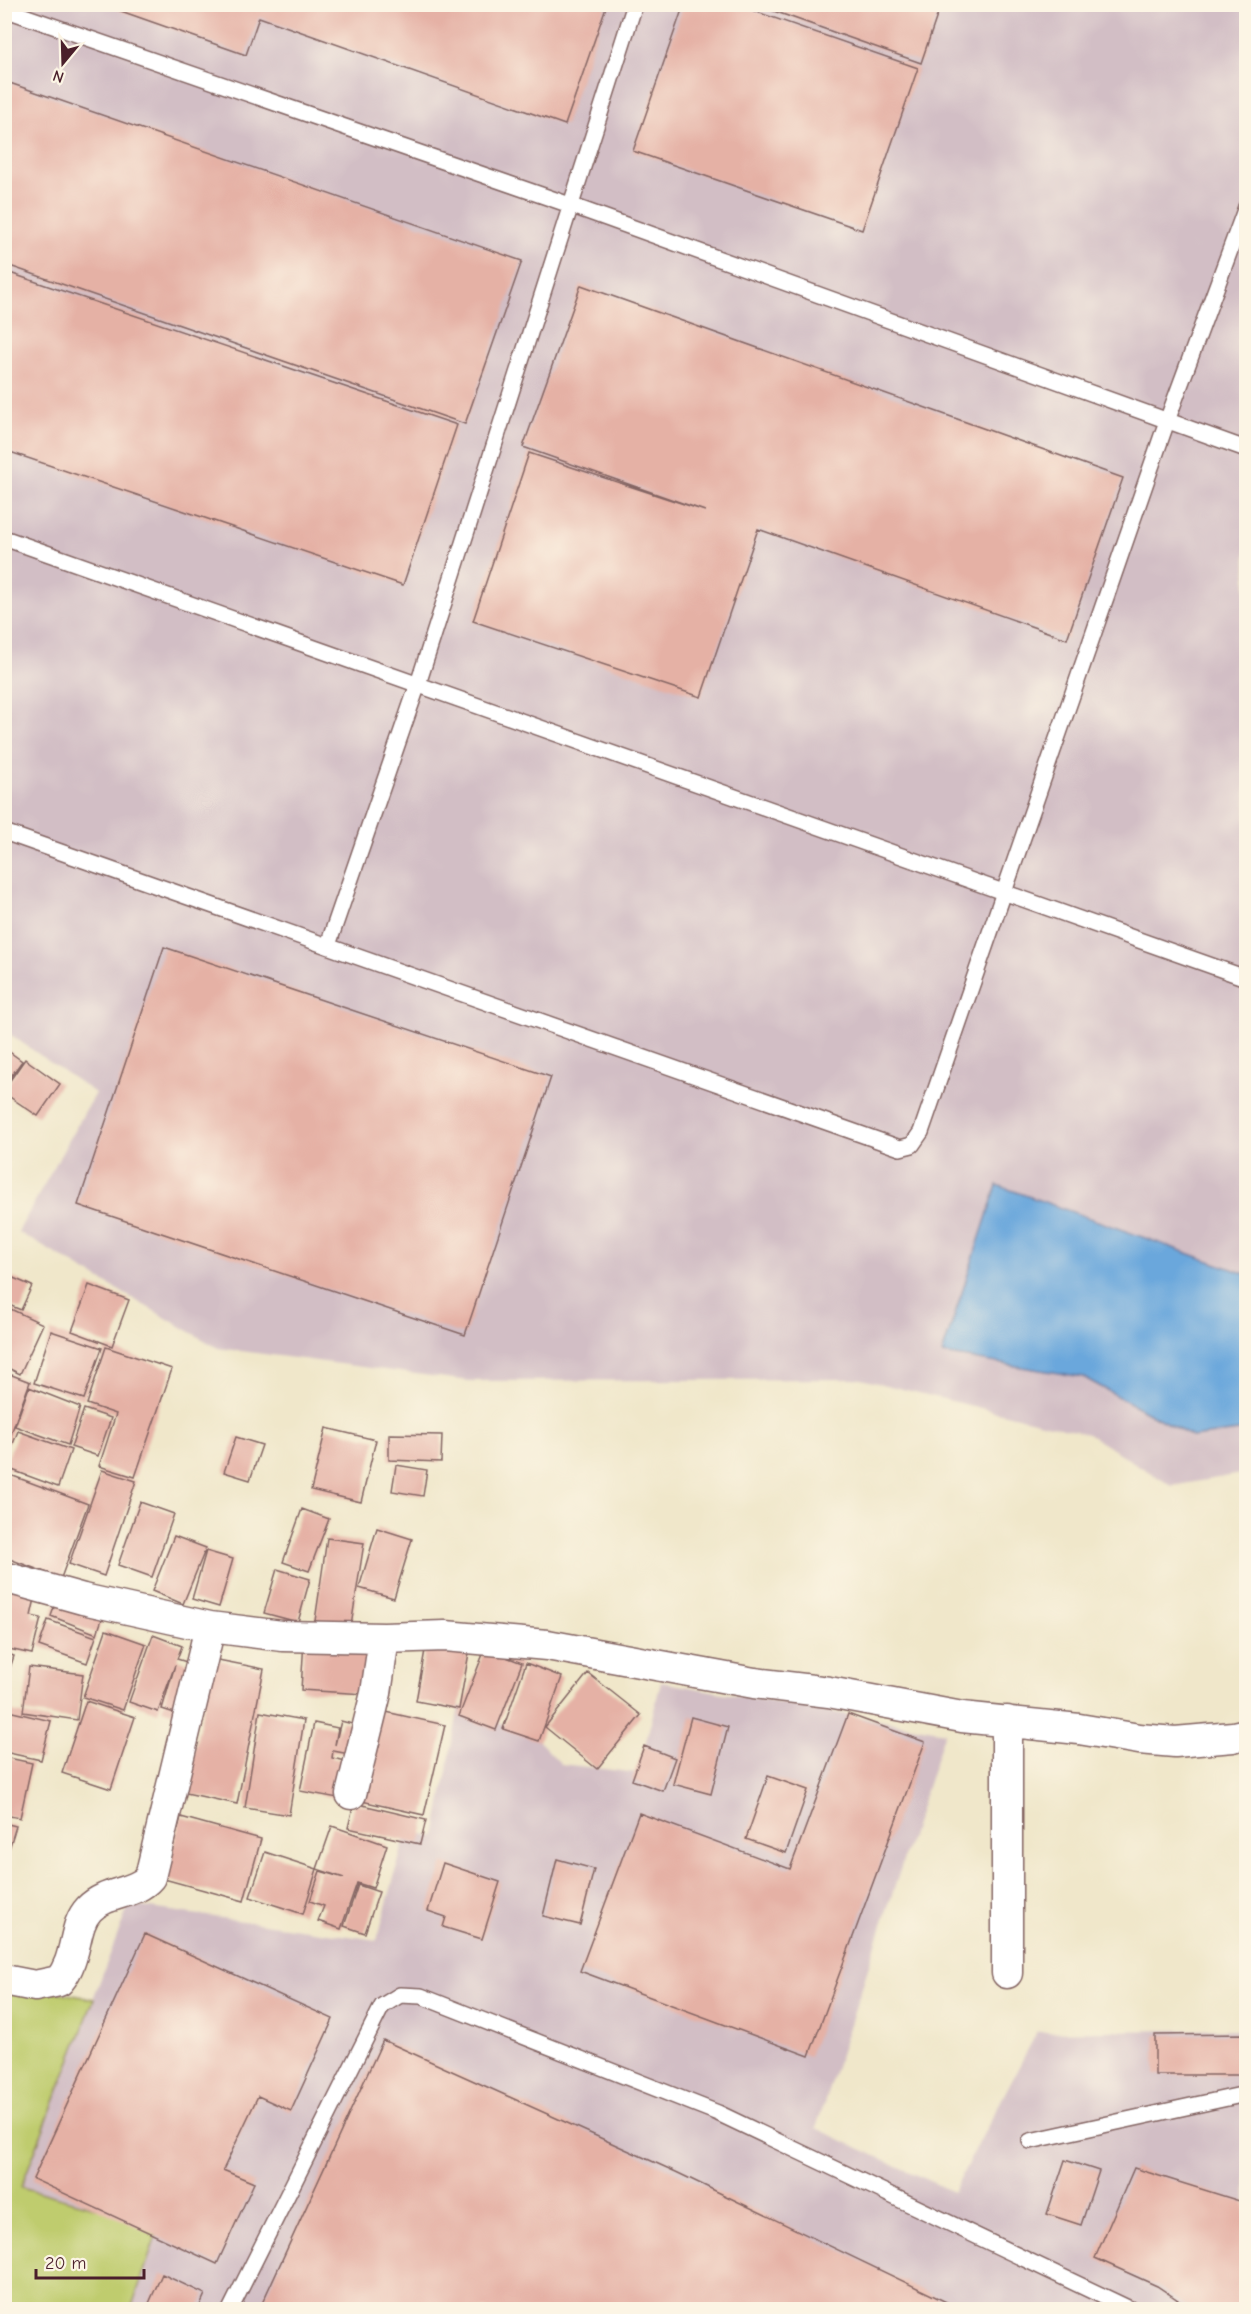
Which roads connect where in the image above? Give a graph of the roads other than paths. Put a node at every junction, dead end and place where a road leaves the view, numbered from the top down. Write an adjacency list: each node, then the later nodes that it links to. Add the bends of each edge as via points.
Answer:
1 (635, 4): 3 (lane)
2 (4, 9): 3 (lane)
3 (570, 205): 5 (lane); 8 (lane)
4 (1246, 207): 5 (lane)
5 (1167, 421): 6 (lane); 10 (lane)
6 (1246, 449)
7 (4, 538): 8 (lane)
8 (418, 684): 10 (lane); 11 (lane)
9 (4, 831): 11 (lane)
10 (1002, 892): 11 (lane, via 921,1132 912,1145 900,1148); 12 (lane)
11 (328, 945)
12 (1246, 978)
13 (4, 1577): 14 (street)
14 (210, 1627): 15 (street, via 282,1636); 20 (street, via 150,1877 144,1884 97,1902 88,1910 81,1920 73,1960 60,1981 35,1986)
15 (384, 1638): 16 (street, via 445,1636 547,1646 962,1718); 18 (street, via 376,1693)
16 (1007, 1721): 17 (street, via 1175,1742); 19 (street)
17 (1246, 1734)
18 (351, 1794)
19 (1007, 1973)
20 (4, 1980)
21 (1246, 2094): 22 (lane)
22 (1030, 2141)
23 (230, 2310): 24 (lane, via 382,2006 400,1995 421,1996 718,2113)
24 (1132, 2310)

